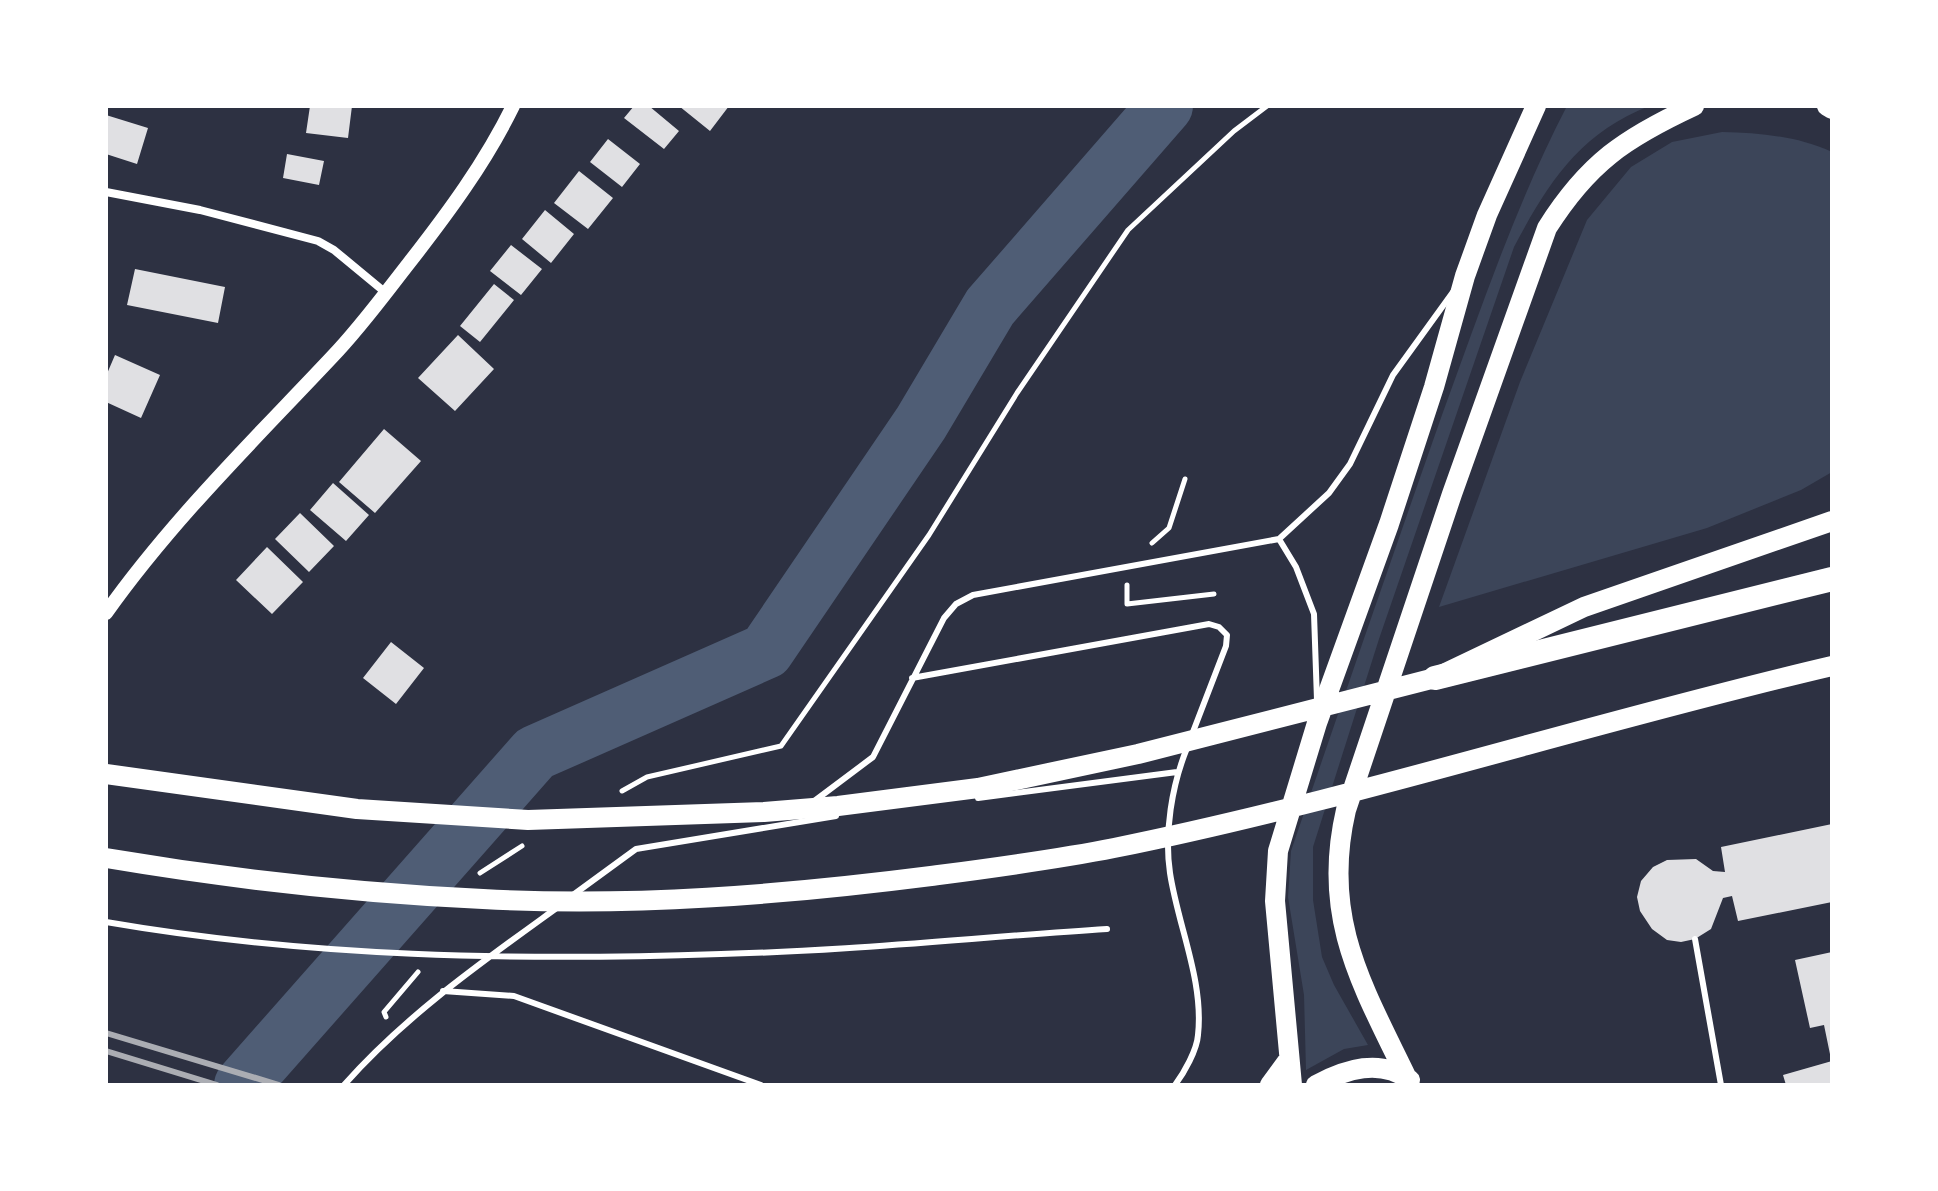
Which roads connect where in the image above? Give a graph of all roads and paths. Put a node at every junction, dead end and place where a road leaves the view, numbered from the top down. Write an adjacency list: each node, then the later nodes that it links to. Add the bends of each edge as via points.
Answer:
1 (513, 106): 9 (street, via 492,147)
2 (1267, 106): 18 (path, via 1128,230 929,535)
3 (1536, 106): 8 (main road)
4 (1694, 106): 30 (main road, via 1625,141 1596,164 1547,228 1346,810 1337,862 1344,933 1362,983)
5 (1827, 106): 6 (main road)
6 (1832, 109)
7 (106, 192): 9 (street, via 318,241)
8 (1465, 276): 11 (lane, via 1393,375 1350,464 1329,493); 17 (main road, via 1394,511)
9 (387, 294): 13 (street, via 241,451)
10 (1832, 521): 16 (main road, via 1584,607)
11 (1279, 539): 15 (lane, via 973,595 944,618); 17 (lane, via 1314,614)
12 (1832, 579): 16 (highway)
13 (106, 613)
14 (1832, 666): 24 (main road, via 1234,822 1110,849 876,883 693,899 500,900 282,882)
15 (912, 678): 19 (lane, via 1209,624 1219,627 1227,635 1226,646); 23 (lane, via 873,757)
16 (1435, 678): 20 (main road, via 1062,772 918,796 764,812 528,820 437,815)
17 (1317, 723): 29 (main road, via 1285,824 1275,878)
18 (781, 746)
19 (1177, 772): 21 (lane); 33 (lane, via 1169,870 1198,996 1198,1038)
20 (106, 774)
21 (974, 798)
22 (848, 814): 23 (lane)
23 (786, 822): 28 (lane, via 636,849)
24 (106, 858)
25 (106, 922): 26 (lane, via 322,950 463,956 723,954)
26 (1107, 929)
27 (1695, 939): 37 (lane)
28 (443, 991): 31 (lane); 32 (lane, via 514,996)
29 (1289, 1059): 34 (main road); 35 (main road)
30 (1413, 1082): 36 (main road, via 1382,1067 1358,1067)
31 (344, 1085)
32 (761, 1085)
33 (1175, 1085)
34 (1270, 1085)
35 (1292, 1085)
36 (1316, 1085)
37 (1721, 1085)

